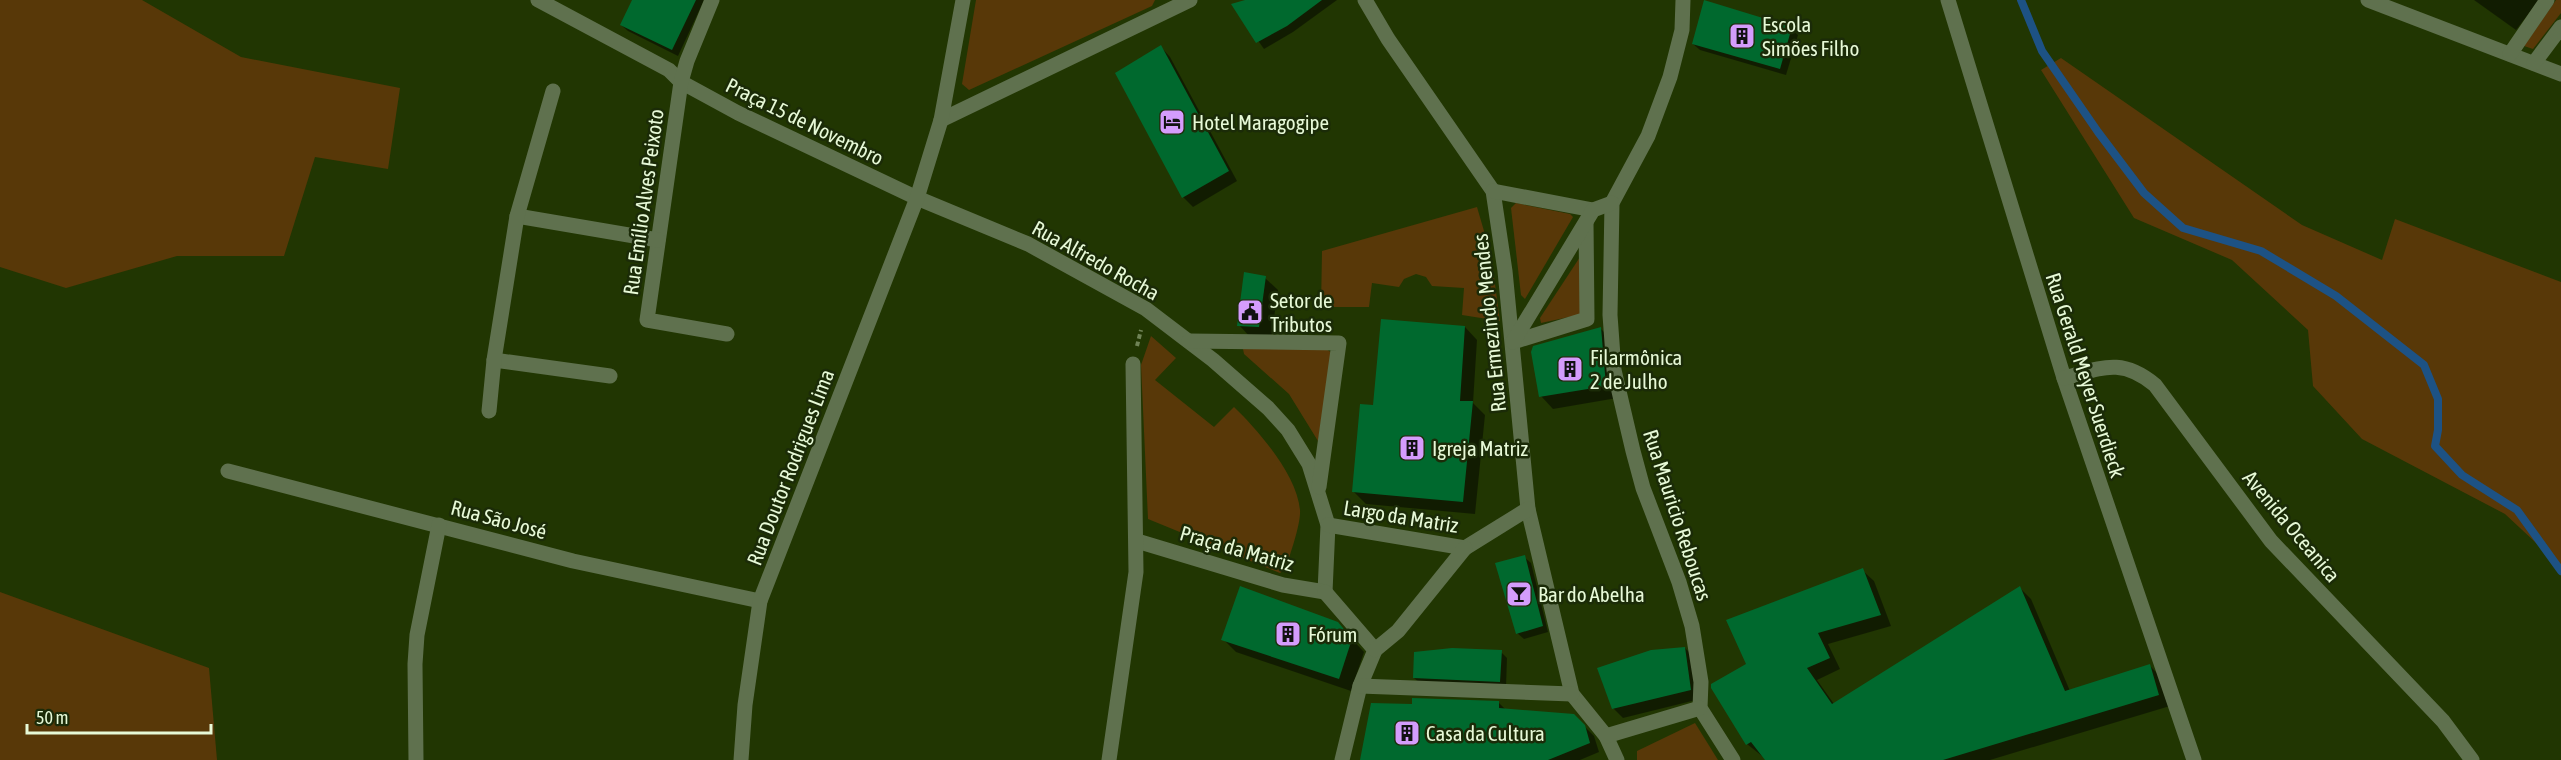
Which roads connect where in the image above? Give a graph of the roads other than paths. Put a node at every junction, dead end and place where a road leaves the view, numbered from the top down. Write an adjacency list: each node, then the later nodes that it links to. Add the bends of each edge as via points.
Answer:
1 (538, 0): 14 (street, via 669,70)
2 (712, 0): 14 (street)
3 (963, 0): 16 (street)
4 (1190, 0): 16 (street)
5 (1365, 0): 17 (street, Rua Ermezindo Mendes)
6 (1683, 0): 19 (street, Rua Mauricio Reboucas, via 1682,30 1670,77 1648,136)
7 (1948, 0): 29 (street, Rua Gerald Meyer Suerdieck)
8 (2368, 0): 11 (street)
9 (2547, 0): 11 (street)
10 (2561, 27): 12 (street)
11 (2510, 54): 12 (street)
12 (2534, 63): 13 (street)
13 (2561, 74)
14 (681, 81): 18 (street, Praça 15 de Novembro, via 738,113); 22 (street, Rua Emílio Alves Peixoto)
15 (553, 91): 20 (street)
16 (941, 120): 18 (street)
17 (1493, 191): 21 (street); 25 (street, Rua Ermezindo Mendes)
18 (917, 198): 24 (street, Rua Alfredo Rocha, via 1028,244 1146,309); 40 (street, Rua Doutor Rodrigues Lima)
19 (1612, 203): 21 (street); 44 (street, Rua Mauricio Reboucas, via 1610,315 1614,370 1643,488 1692,626 1701,682)
20 (517, 216): 22 (street); 26 (street)
21 (1590, 216): 25 (street); 25 (street, via 1587,319)
22 (658, 240): 23 (street, Rua Emílio Alves Peixoto, via 647,320)
23 (727, 334)
24 (1189, 341): 30 (street, Rua Alfredo Rocha); 33 (street, via 1339,343)
25 (1513, 342): 34 (street, Rua Ermezindo Mendes)
26 (494, 360): 28 (street); 31 (street)
27 (1133, 364): 37 (street)
28 (610, 376)
29 (2064, 378): 52 (street, Rua Gerald Meyer Suerdieck); 53 (street, Avenida Oceanica, via 2117,366 2135,371 2155,385 2271,541 2444,721)
30 (1240, 383): 33 (street, Largo da Matriz, via 1288,430 1309,464)
31 (489, 411)
32 (228, 471): 35 (street, Rua São José)
33 (1318, 493): 36 (street, Largo da Matriz)
34 (1528, 509): 38 (street, Largo da Matriz); 43 (street, Rua Ermezindo Mendes)
35 (439, 525): 40 (street, Rua São José, via 573,561); 46 (street, via 417,635)
36 (1328, 525): 38 (street, Largo da Matriz); 39 (street, Largo da Matriz)
37 (1137, 542): 39 (street, Praça da Matriz, via 1283,585); 48 (street, via 1133,600)
38 (1465, 548): 41 (street, via 1398,631)
39 (1325, 592): 41 (street)
40 (760, 601): 47 (street, Rua Doutor Rodrigues Lima)
41 (1375, 650): 42 (street)
42 (1360, 686): 43 (street); 49 (street)
43 (1572, 694): 45 (street, Rua Ermezindo Mendes)
44 (1700, 708): 45 (street); 51 (street)
45 (1606, 736): 50 (street, Rua Ermezindo Mendes)
46 (416, 760)
47 (741, 760)
48 (1109, 760)
49 (1342, 760)
50 (1617, 760)
51 (1733, 760)
52 (2194, 760)
53 (2472, 760)

